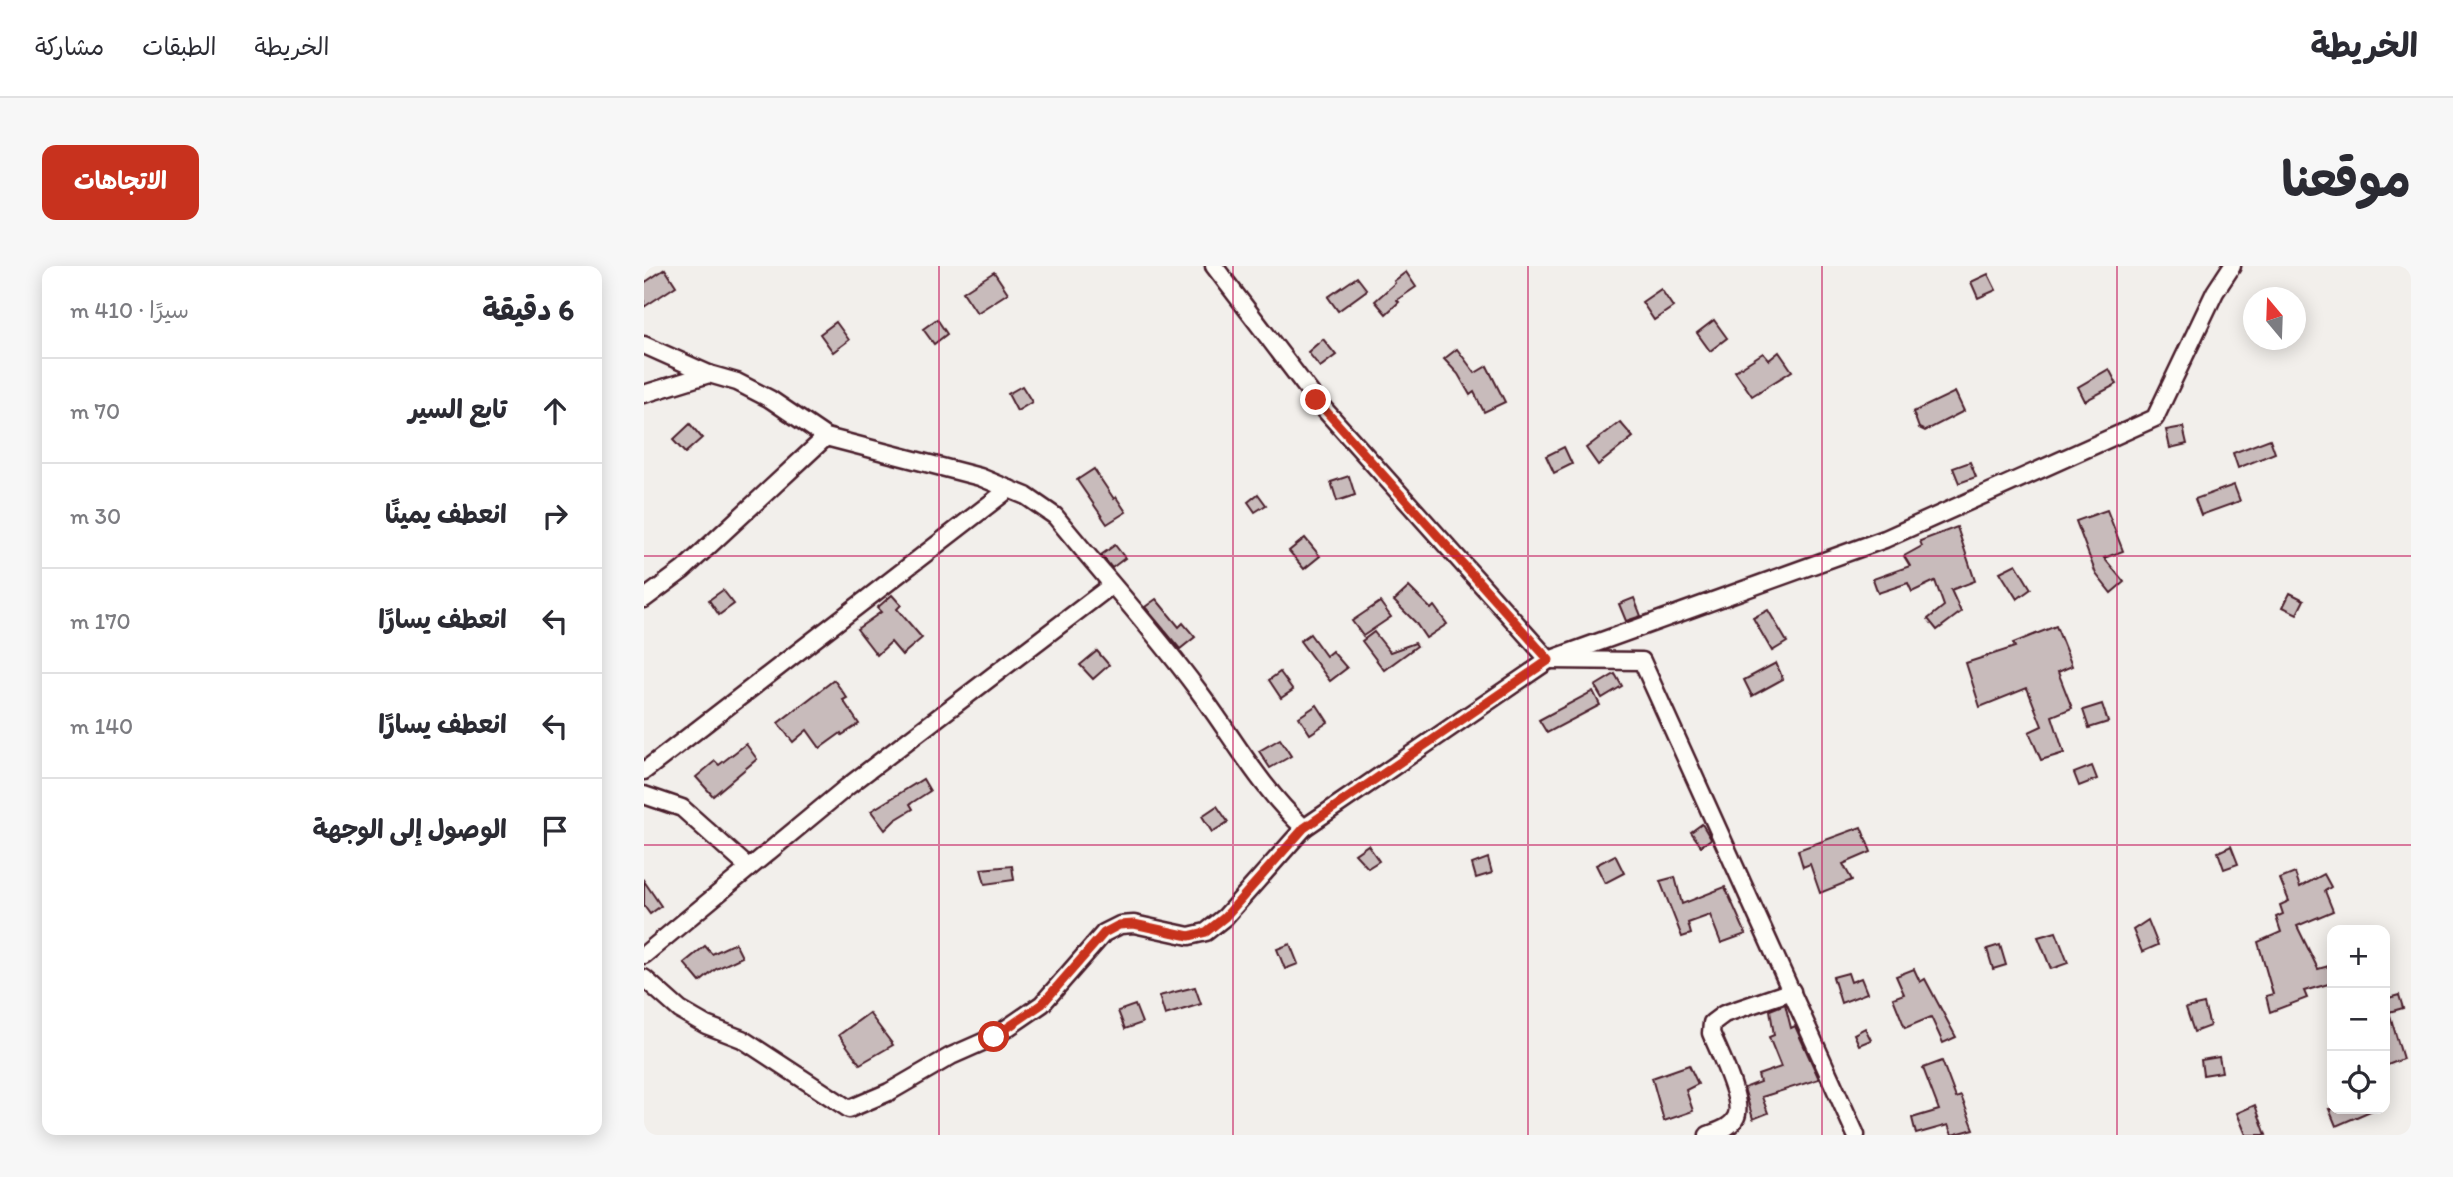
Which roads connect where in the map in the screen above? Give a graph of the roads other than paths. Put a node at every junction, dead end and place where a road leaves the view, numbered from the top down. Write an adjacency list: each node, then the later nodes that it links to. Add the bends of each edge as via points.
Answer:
1 (1214, 266): 10 (street, via 1316,400)
2 (2232, 266): 10 (street, via 2155,418 1885,539)
3 (644, 345): 4 (street)
4 (709, 374): 5 (street); 6 (street, via 771,400)
5 (644, 394)
6 (826, 437): 7 (street); 9 (street, via 683,570)
7 (1009, 489): 8 (street, via 1055,516); 11 (street)
8 (1112, 585): 13 (street, via 1196,687 1257,777); 14 (street, via 847,787)
9 (644, 599)
10 (1549, 660): 13 (street); 17 (street, via 1642,661)
11 (644, 771)
12 (644, 795): 14 (street, via 682,808)
13 (1304, 828): 16 (street, via 1225,917 1206,932 1189,936 1119,925 1104,933 1042,1004 994,1037 849,1109 742,1039 680,1010)
14 (749, 868): 15 (street)
15 (644, 955)
16 (644, 978)
17 (1792, 991): 18 (street, via 1724,1014 1712,1023 1711,1033 1737,1102 1737,1116 1729,1126); 19 (street)
18 (1708, 1135)
19 (1856, 1135)

